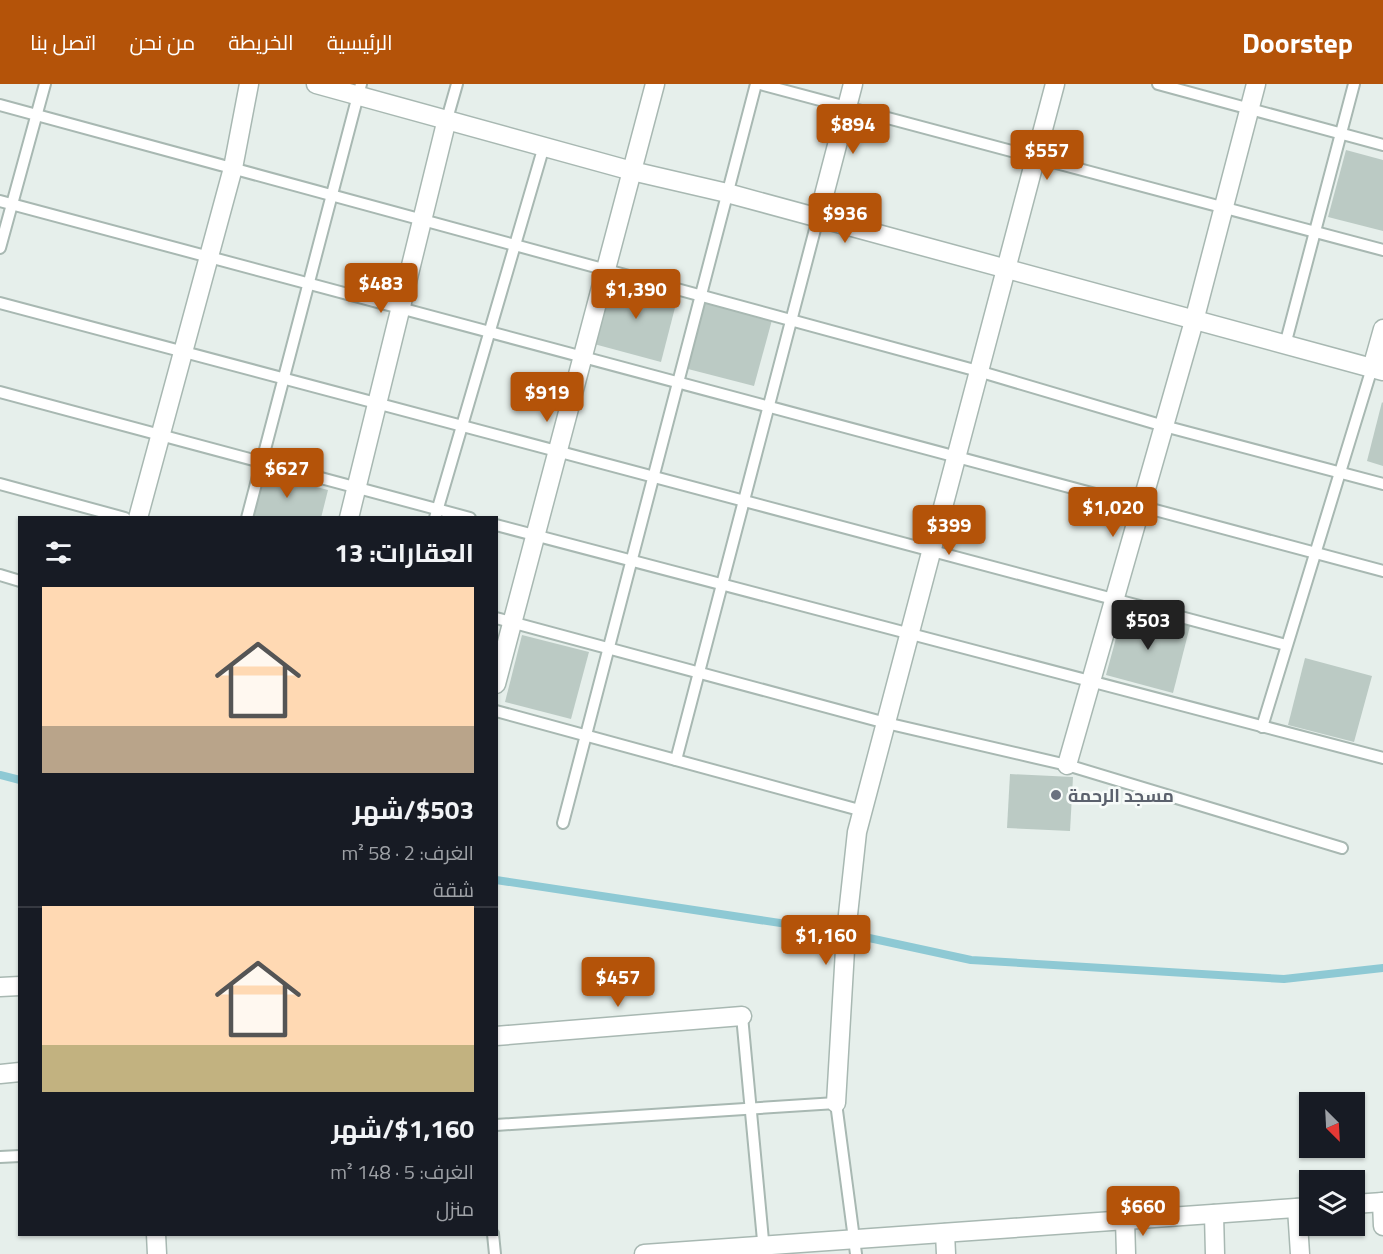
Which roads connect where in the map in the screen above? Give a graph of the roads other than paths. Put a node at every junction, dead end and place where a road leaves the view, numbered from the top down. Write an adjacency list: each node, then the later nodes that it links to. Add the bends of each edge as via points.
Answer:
1 (45, 84): 16 (lane)
2 (249, 84): 22 (street)
3 (316, 84): 12 (street)
4 (457, 84): 17 (lane)
5 (655, 84): 23 (street)
6 (758, 84): 14 (lane); 24 (lane)
7 (853, 84): 14 (street)
8 (1055, 84): 21 (street)
9 (1158, 84): 15 (lane)
10 (1256, 84): 15 (street)
11 (1354, 84): 18 (lane)
12 (359, 90): 17 (street); 25 (lane)
13 (0, 105): 16 (lane)
14 (847, 108): 21 (lane); 29 (street)
15 (1250, 109): 18 (lane); 28 (street)
16 (36, 114): 22 (lane); 27 (lane)
17 (447, 119): 20 (street); 30 (street)
18 (1341, 134): 19 (lane); 31 (lane)
19 (1383, 145)
20 (544, 146): 23 (street); 32 (lane)
21 (1035, 157): 28 (lane); 37 (street)
22 (233, 168): 25 (lane); 35 (street)
23 (632, 171): 24 (street); 36 (street)
24 (727, 193): 29 (street); 39 (lane)
25 (332, 195): 30 (lane); 38 (lane)
26 (0, 201): 27 (lane)
27 (12, 204): 33 (lane); 35 (lane)
28 (1224, 208): 31 (lane); 43 (street)
29 (818, 218): 37 (street); 42 (lane)
30 (422, 220): 32 (lane); 41 (street)
31 (1315, 232): 34 (lane); 46 (lane)
32 (515, 245): 36 (lane); 45 (lane)
33 (0, 248)
34 (1383, 250)
35 (209, 257): 38 (lane); 47 (street)
36 (606, 270): 39 (lane); 48 (street)
37 (1006, 270): 43 (street); 50 (street)
38 (308, 284): 41 (lane); 51 (lane)
39 (700, 296): 42 (lane); 52 (lane)
40 (0, 303): 47 (lane)
41 (401, 308): 45 (lane); 54 (street)
42 (791, 320): 50 (lane); 55 (lane)
43 (1194, 321): 46 (street); 57 (street)
44 (1383, 329): 49 (street)
45 (489, 332): 48 (lane); 56 (lane)
46 (1285, 345): 49 (street)
47 (183, 351): 51 (lane); 58 (street)
48 (583, 357): 52 (lane); 59 (street)
49 (1377, 370): 62 (lane)
50 (978, 371): 57 (lane); 60 (street)
51 (283, 378): 54 (lane); 61 (lane)
52 (678, 382): 55 (lane); 63 (lane)
53 (0, 392): 58 (lane)
54 (377, 403): 56 (lane); 66 (street)
55 (769, 406): 60 (lane); 67 (lane)
56 (462, 426): 59 (lane); 69 (lane)
57 (1164, 426): 62 (lane); 68 (street)
58 (160, 435): 61 (lane); 71 (street)
59 (558, 451): 63 (lane); 76 (street)
60 (956, 457): 68 (lane); 77 (street)
61 (261, 462): 66 (lane); 72 (lane)
62 (1340, 472): 65 (lane); 78 (lane)
63 (653, 476): 67 (lane); 79 (lane)
64 (0, 484): 70 (lane)
65 (1383, 484)
66 (356, 488): 69 (lane); 73 (street)
67 (744, 500): 77 (lane); 83 (lane)
68 (1141, 506): 78 (lane); 84 (street)
69 (437, 513): 74 (lane)
70 (118, 516)
71 (139, 516)
72 (248, 516)
73 (349, 516)
74 (457, 516)
75 (498, 526): 76 (lane)
76 (536, 535): 79 (lane); 85 (street)
77 (932, 550): 84 (lane); 86 (street)
78 (1315, 552): 80 (lane); 87 (lane)
79 (631, 560): 83 (lane); 88 (lane)
80 (1383, 570)
81 (0, 575): 82 (lane)
82 (18, 580)
83 (722, 585): 86 (lane); 90 (lane)
84 (1114, 599): 87 (lane); 91 (street)
85 (505, 620): 88 (lane); 89 (street)
86 (910, 635): 91 (lane); 93 (street)
87 (1286, 645): 94 (lane)
88 (609, 648): 90 (lane); 95 (lane)
89 (498, 670)
90 (699, 672): 93 (lane); 97 (lane)
91 (1090, 682): 94 (lane); 98 (street)
92 (498, 712): 95 (lane)
93 (886, 723): 98 (lane); 99 (street)
94 (1262, 727): 96 (lane)
95 (586, 735): 97 (lane); 100 (lane)
96 (1383, 758)
97 (676, 760): 99 (lane)
98 (1067, 765): 101 (lane)
99 (863, 811): 108 (street, via 857,832 846,933)
100 (563, 823)
101 (1342, 848)
102 (18, 986): 103 (street)
103 (0, 987)
104 (742, 1016): 105 (street); 109 (lane)
105 (498, 1036)
106 (18, 1072): 107 (street)
107 (0, 1074)
108 (836, 1103): 109 (lane); 123 (lane)
109 (751, 1108): 110 (lane); 124 (lane)
110 (498, 1125)
111 (18, 1156): 112 (lane)
112 (0, 1158)
113 (1382, 1202): 114 (street); 118 (street)
114 (1365, 1203)
115 (1299, 1208): 116 (street)
116 (1214, 1214): 117 (street); 130 (street)
117 (1125, 1220): 119 (street); 129 (street)
118 (1383, 1226)
119 (945, 1233): 123 (street); 128 (street)
120 (156, 1236): 125 (street)
121 (493, 1236): 126 (lane)
122 (1301, 1236): 131 (street)
123 (855, 1247): 124 (street)
124 (764, 1250): 127 (street)
125 (157, 1254)
126 (495, 1254)
127 (644, 1254)
128 (946, 1254)
129 (1126, 1254)
130 (1215, 1254)
131 (1300, 1254)

